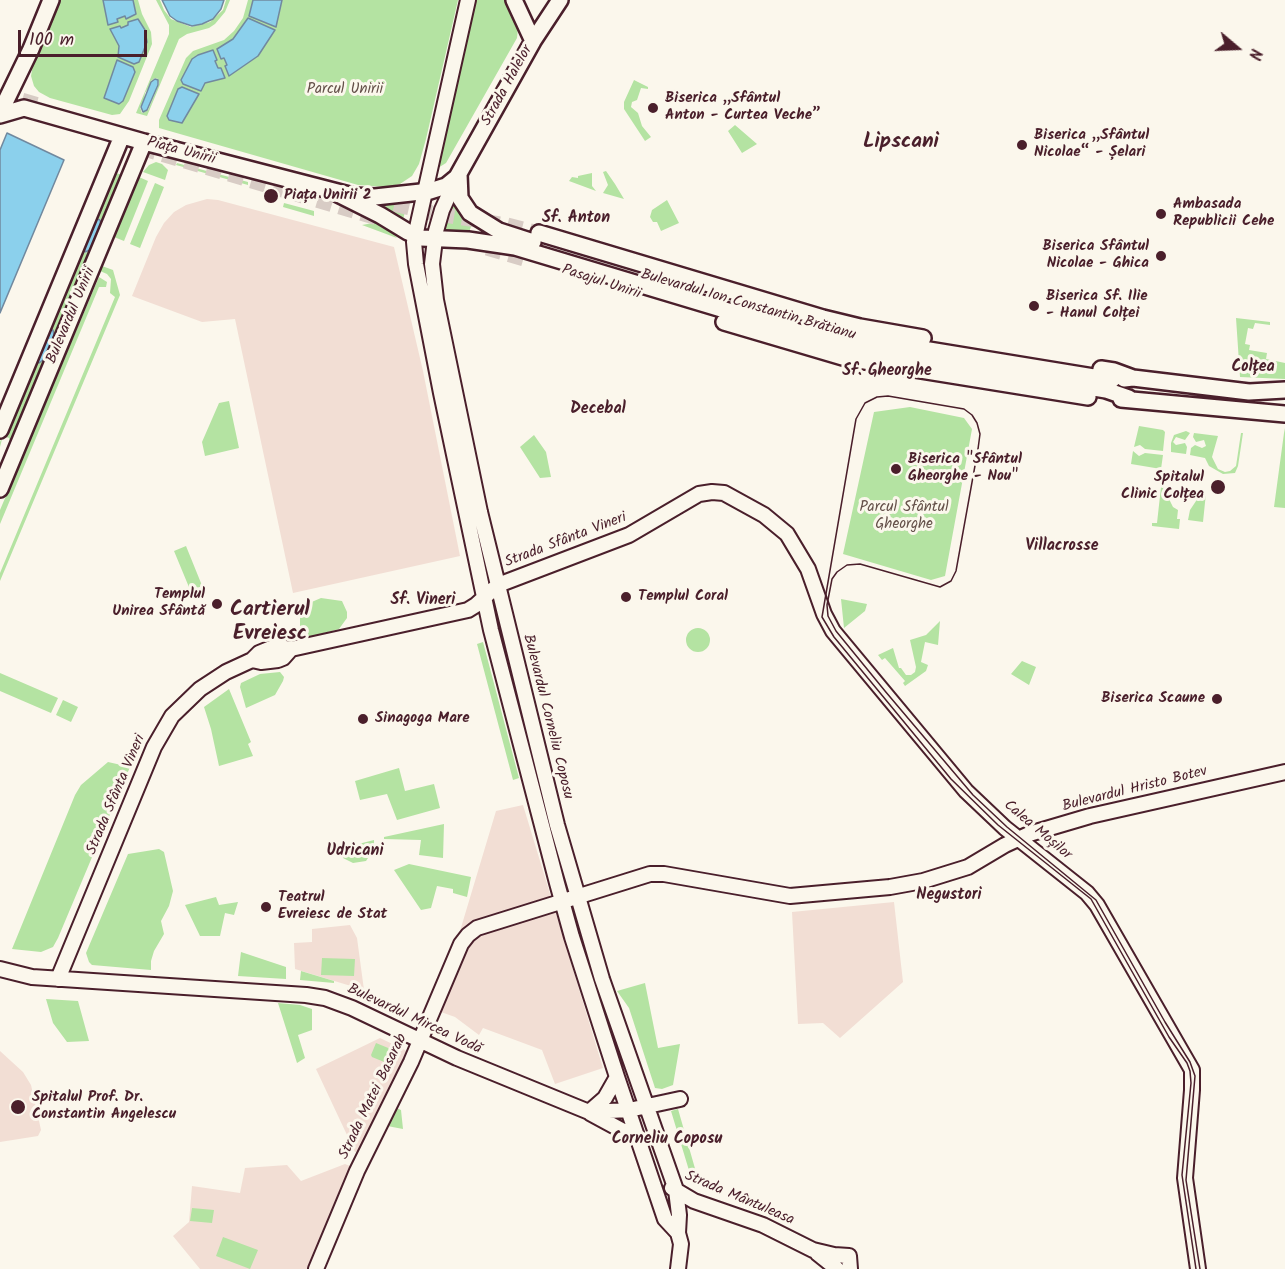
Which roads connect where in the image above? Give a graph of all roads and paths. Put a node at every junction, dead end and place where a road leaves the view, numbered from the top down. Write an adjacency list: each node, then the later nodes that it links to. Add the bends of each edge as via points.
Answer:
1 (51, 0): 6 (main road, via 27,57)
2 (468, 0): 12 (street)
3 (514, 0): 5 (main road)
4 (560, 0): 5 (main road, Strada Halelor)
5 (533, 41): 11 (main road, Strada Halelor)
6 (5, 88): 7 (main road); 8 (main road)
7 (24, 108): 8 (main road); 9 (main road, Piața Unirii)
8 (0, 114)
9 (122, 136): 10 (main road, Piața Unirii); 27 (main road, Bulevardul Unirii)
10 (144, 142): 13 (main road, Piața Unirii); 28 (main road, Bulevardul Unirii)
11 (458, 175): 12 (main road, Piața Unirii, via 442,189); 16 (street); 18 (main road, Bulevardul Ion Constantin Brătianu, via 458,193 470,213 515,237)
12 (424, 192): 13 (main road, Piața Unirii, via 375,197); 15 (street)
13 (338, 194): 15 (main road, Piața Unirii)
14 (539, 233): 18 (main road, Pasajul Unirii)
15 (415, 236): 16 (main road, Piața Unirii); 31 (street, Bulevardul Corneliu Coposu, via 423,302)
16 (434, 240): 20 (main road, Bulevardul Ion Constantin Brătianu, via 468,240 522,249); 30 (street, Bulevardul Corneliu Coposu, via 436,300)
17 (531, 261): 19 (main road, Pasajul Unirii)
18 (698, 285): 21 (main road, Bulevardul Ion Constantin Brătianu, via 860,327 1114,371); 22 (main road, Bulevardul Ion Constantin Brătianu, via 847,336)
19 (672, 305): 20 (main road, Bulevardul Ion Constantin Brătianu, via 822,352)
20 (867, 356): 23 (main road, Bulevardul Ion Constantin Brătianu); 25 (main road, Bulevardul Ion Constantin Brătianu, via 1092,398)
21 (1132, 378): 22 (main road, Bulevardul Ion Constantin Brătianu); 24 (main road, Bulevardul Ion Constantin Brătianu, via 1249,392)
22 (1112, 380): 23 (main road, Bulevardul Ion Constantin Brătianu)
23 (1088, 387): 25 (main road, Bulevardul Ion Constantin Brătianu)
24 (1285, 390)
25 (1129, 398): 26 (main road)
26 (1285, 414)
27 (0, 430)
28 (0, 489)
29 (712, 492): 30 (street, Strada Sfânta Vineri, via 694,497 620,540); 33 (street, Calea Moșilor, via 738,499 787,534 800,552 833,631 966,791)
30 (498, 585): 31 (street, Strada Sfânta Vineri); 34 (street, Bulevardul Corneliu Coposu)
31 (486, 597): 35 (street, Bulevardul Corneliu Coposu, via 491,630); 37 (street, Strada Sfânta Vineri, via 460,612 291,649 278,660 252,660 200,689 167,724 146,765)
32 (1285, 772): 33 (street, Bulevardul Hristo Botev, via 1090,816)
33 (1018, 838): 34 (street, Bulevardul Hristo Botev, via 959,870 923,882 890,887 789,896 657,873); 53 (street, Calea Moșilor, via 1092,898 1191,1069 1185,1178)
34 (577, 896): 35 (street, Strada Matei Basarab); 41 (street, Bulevardul Corneliu Coposu)
35 (562, 900): 38 (street, Strada Matei Basarab, via 477,928 468,935); 39 (street, Bulevardul Corneliu Coposu)
36 (0, 969): 37 (street, Bulevardul Mircea Vodă, via 32,978)
37 (58, 979): 38 (street, Bulevardul Mircea Vodă, via 306,995 341,1003)
38 (420, 1041): 43 (street, Bulevardul Mircea Vodă); 50 (street, Strada Matei Basarab, via 357,1171)
39 (617, 1077): 42 (street, Bulevardul Corneliu Coposu); 43 (street, via 606,1098)
40 (680, 1099): 41 (street, Bulevardul Mircea Vodă)
41 (648, 1106): 42 (street, Bulevardul Mircea Vodă); 46 (street, Bulevardul Corneliu Coposu)
42 (629, 1110): 43 (street, Bulevardul Mircea Vodă); 44 (street, Bulevardul Corneliu Coposu)
43 (589, 1112): 44 (street)
44 (638, 1139): 45 (street, Bulevardul Corneliu Coposu)
45 (652, 1178): 46 (street, Strada Mântuleasa); 47 (street, Bulevardul Corneliu Coposu, via 665,1219)
46 (676, 1191): 47 (street, Bulevardul Corneliu Coposu); 48 (street, Strada Mântuleasa, via 763,1225)
47 (678, 1233): 51 (street, Bulevardul Corneliu Coposu)
48 (813, 1250): 49 (street, Strada Mântuleasa); 52 (street, Strada Mântuleasa)
49 (849, 1262)
50 (316, 1269)
51 (678, 1269)
52 (837, 1269)
53 (1197, 1269)

